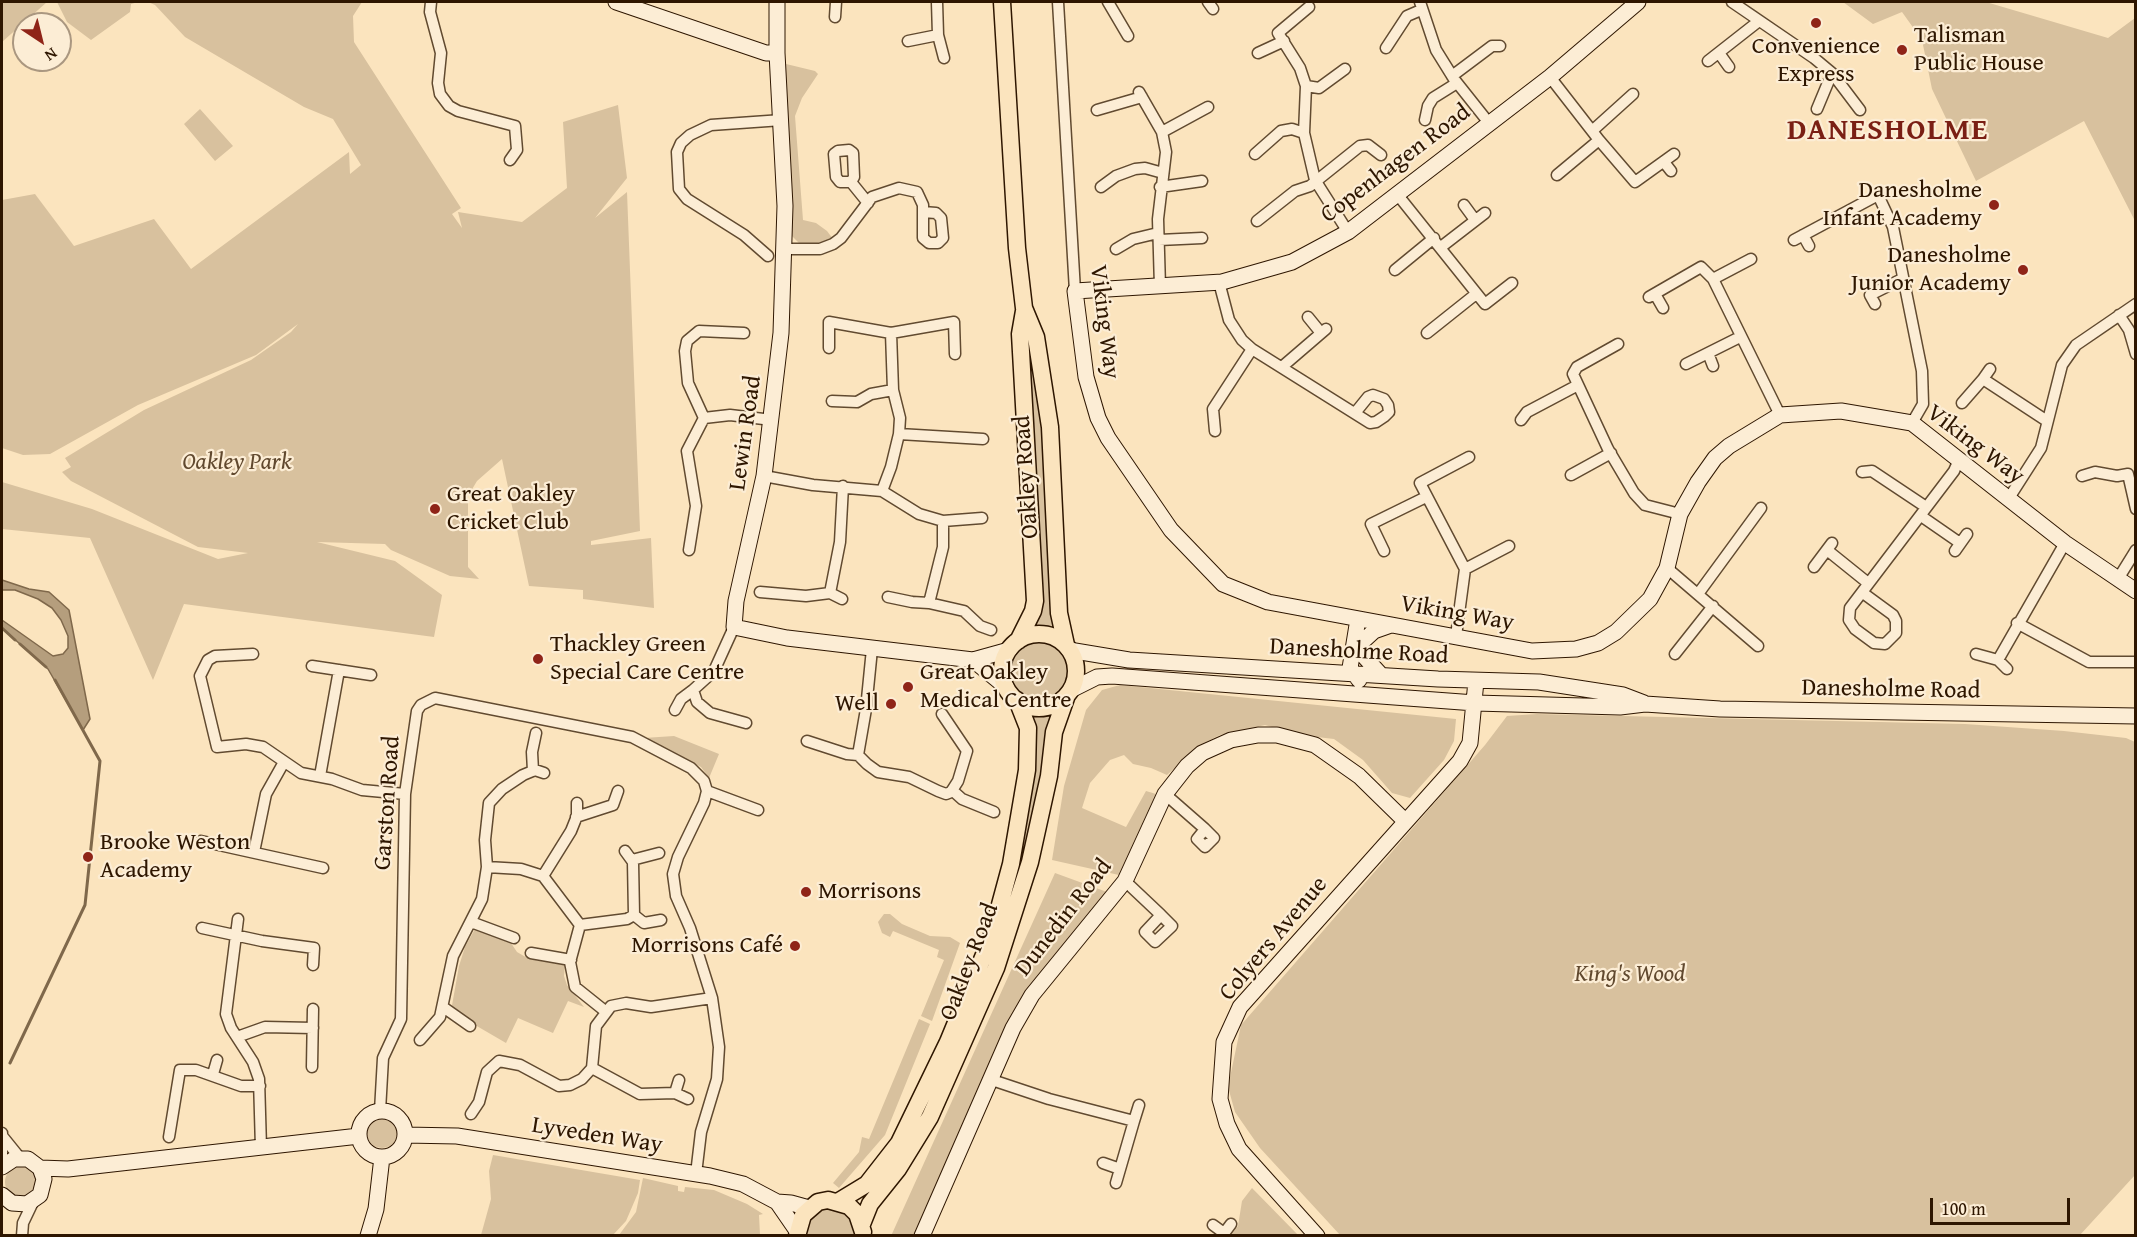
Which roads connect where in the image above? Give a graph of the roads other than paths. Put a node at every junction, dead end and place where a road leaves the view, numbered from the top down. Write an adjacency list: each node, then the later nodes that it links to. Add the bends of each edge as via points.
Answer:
1 (431, 2): 48 (street, via 441,53 440,94 458,111 515,126 516,150)
2 (616, 2): 23 (street, via 766,53)
3 (777, 2): 23 (street, Lewin Road)
4 (836, 2): 13 (street)
5 (937, 2): 17 (street)
6 (1002, 2): 86 (main road, Oakley Road)
7 (1058, 2): 82 (street, Viking Way)
8 (1108, 2): 18 (street)
9 (1732, 2): 15 (street)
10 (1629, 4): 31 (street, Copenhagen Road)
11 (1421, 6): 22 (street, via 1407,16); 32 (street, via 1436,50)
12 (1309, 7): 19 (street)
13 (835, 17): 14 (street); 16 (street)
14 (823, 20)
15 (1759, 21): 25 (street); 30 (street)
16 (844, 25)
17 (938, 36): 20 (street); 26 (street)
18 (1128, 36)
19 (1281, 37): 24 (street); 33 (street)
20 (908, 41)
21 (1500, 46): 32 (street, via 1492,46)
22 (1386, 48)
23 (777, 53): 39 (street, Lewin Road)
24 (1258, 53)
25 (1719, 53): 27 (street); 28 (street)
26 (944, 58)
27 (1708, 61)
28 (1729, 67)
29 (1345, 69): 33 (street, via 1319,88)
30 (1832, 73): 36 (street); 38 (street)
31 (1550, 76): 41 (street, Copenhagen Road); 44 (street)
32 (1455, 80): 40 (street, via 1433,98); 41 (street)
33 (1306, 86): 43 (street)
34 (1633, 94): 44 (street)
35 (1208, 107): 42 (street)
36 (1817, 109)
37 (1097, 110): 42 (street, via 1146,97)
38 (1860, 110)
39 (782, 120): 72 (street, Lewin Road); 74 (street, via 711,125 690,135 677,152 680,189 687,199 744,235)
40 (1425, 120)
41 (1489, 123): 60 (street, Copenhagen Road)
42 (1162, 132): 52 (street, via 1166,152)
43 (1304, 133): 45 (street, via 1281,131); 55 (street)
44 (1596, 136): 49 (street, via 1635,182); 50 (street)
45 (1255, 154)
46 (1674, 154): 49 (street)
47 (1381, 155): 55 (street, via 1368,145 1360,146)
48 (510, 160)
49 (1664, 162): 51 (street)
50 (1567, 167): 53 (street); 54 (street)
51 (1671, 171)
52 (1163, 173): 58 (street, via 1135,169); 59 (street)
53 (1557, 175)
54 (1574, 176)
55 (1315, 180): 66 (street, via 1310,186 1295,190); 67 (street)
56 (851, 182): 61 (street)
57 (1202, 182): 59 (street)
58 (1101, 187)
59 (1160, 187): 68 (street)
60 (1397, 194): 67 (street, Copenhagen Road); 70 (street)
61 (868, 203): 63 (street, via 880,193 906,188 917,192); 72 (street, via 833,244 820,249)
62 (1464, 205): 65 (street)
63 (923, 212)
64 (1485, 213): 65 (street)
65 (1475, 220): 70 (street)
66 (1257, 221)
67 (1348, 232): 79 (street, Copenhagen Road, via 1292,262)
68 (1159, 237): 69 (street); 73 (street, via 1133,239); 81 (street)
69 (1202, 238)
70 (1437, 243): 76 (street); 83 (street)
71 (1809, 246): 78 (street, via 1798,237 1878,195 1893,227)
72 (785, 249): 112 (street, Lewin Road)
73 (1116, 249)
74 (768, 256)
75 (1751, 259): 77 (street)
76 (1395, 270)
77 (1713, 279): 87 (street, via 1701,267 1652,296); 93 (street)
78 (1902, 279): 84 (street); 115 (street, via 1924,395)
79 (1219, 282): 81 (street, Copenhagen Road); 96 (street, via 1228,320)
80 (1512, 283): 83 (street, via 1488,308)
81 (1160, 287): 82 (street, Copenhagen Road)
82 (1075, 291): 155 (street, Viking Way, via 1086,377 1098,418 1171,530 1223,584 1268,603)
83 (1476, 294): 91 (street)
84 (1869, 300)
85 (2136, 304): 88 (street)
86 (1024, 308): 162 (main road, Oakley Road, via 1020,334 1035,602); 164 (main road, Oakley Road, via 1036,337 1050,427 1059,613)
87 (1663, 308)
88 (2119, 315): 99 (street); 114 (street, via 2076,345 2062,365)
89 (1308, 316): 101 (street, via 1324,331)
90 (739, 328): 111 (street, via 699,332 687,340 688,384)
91 (1436, 332)
92 (891, 333): 95 (street, via 829,322); 98 (street, via 954,322); 106 (street)
93 (1740, 337): 97 (street); 110 (street)
94 (1618, 344): 105 (street, via 1577,367 1573,374)
95 (829, 348)
96 (1252, 349): 101 (street); 116 (street, via 1213,409)
97 (1708, 353): 100 (street); 102 (street)
98 (955, 354)
99 (2136, 354)
100 (1686, 364)
101 (1282, 366): 109 (street)
102 (1713, 366)
103 (1990, 369): 104 (street)
104 (1983, 379): 108 (street); 114 (street)
105 (1578, 385): 113 (street, via 1527,412); 119 (street)
106 (893, 390): 107 (street, via 878,391 857,402); 117 (street, via 900,418)
107 (832, 401)
108 (1962, 403)
109 (1355, 413)
110 (1780, 415): 115 (street, Viking Way, via 1841,411); 133 (street, Viking Way, via 1744,435 1715,458)
111 (704, 418): 112 (street, via 730,415); 139 (street, via 687,451 696,506)
112 (772, 420): 124 (street, Lewin Road)
113 (1521, 420)
114 (2047, 422): 129 (street, via 2041,448)
115 (1912, 423): 120 (street, Viking Way)
116 (1215, 431)
117 (899, 434): 118 (street); 127 (street)
118 (982, 439)
119 (1611, 453): 123 (street); 133 (street, via 1645,505)
120 (1958, 462): 129 (street, Viking Way); 132 (street)
121 (1466, 463): 128 (street, via 1420,483)
122 (1862, 472): 132 (street, via 1872,471)
123 (1571, 475)
124 (764, 476): 126 (street); 159 (street, Lewin Road, via 736,601)
125 (2082, 476): 131 (street, via 2095,472 2128,474)
126 (843, 486): 127 (street); 149 (street, via 840,542)
127 (882, 491): 135 (street, via 919,514)
128 (1426, 496): 141 (street, via 1371,524); 144 (street)
129 (2009, 498): 137 (street, Viking Way)
130 (1761, 508): 150 (street)
131 (2136, 508)
132 (1923, 512): 136 (street); 146 (street)
133 (1680, 514): 143 (street, Viking Way)
134 (982, 519): 135 (street)
135 (943, 521): 153 (street, via 941,554)
136 (1960, 543)
137 (2065, 543): 145 (street, Viking Way); 157 (street)
138 (1509, 546): 144 (street)
139 (689, 550)
140 (2136, 550): 145 (street)
141 (1384, 551)
142 (1815, 567): 146 (street, via 1829,547)
143 (1667, 568): 150 (street); 161 (street, Viking Way, via 1639,612 1598,643 1549,652)
144 (1465, 569): 161 (street)
145 (2118, 579): 147 (street, Viking Way)
146 (1866, 588): 146 (street, via 1896,621 1896,633 1889,642 1874,643 1849,620 1850,608)
147 (2136, 591)
148 (760, 592): 149 (street, via 806,596)
149 (830, 593): 152 (street)
150 (1698, 594): 154 (street)
151 (888, 597): 153 (street)
152 (842, 599)
153 (929, 603): 160 (street, via 964,611 980,626)
154 (1713, 606): 163 (street); 168 (street)
155 (1329, 614): 156 (street, Viking Way); 165 (street, via 1345,628)
156 (1362, 620): 158 (street, Viking Way); 165 (street)
157 (2017, 623): 171 (street); 172 (street, via 2089,662)
158 (1391, 625): 161 (street, Viking Way); 165 (street, via 1374,631)
159 (734, 627): 166 (street); 181 (street, via 714,671)
160 (991, 630)
161 (1456, 636)
162 (1014, 645): 164 (main road, via 1027,636 1048,635); 170 (street); 183 (main road, via 1003,668)
163 (1758, 646)
164 (1068, 647): 176 (street, Danesholme Road, via 1098,657); 182 (main road, via 1076,669)
165 (1357, 647): 176 (street); 177 (street, via 1350,668); 179 (street)
166 (872, 649): 170 (street); 194 (street)
167 (253, 654): 195 (street, via 215,656 208,660 200,676 218,747 263,747)
168 (1675, 654)
169 (1976, 654): 171 (street)
170 (972, 660): 183 (street)
171 (1998, 660): 174 (street)
172 (2136, 662)
173 (312, 666): 175 (street)
174 (2007, 669)
175 (339, 670): 178 (street); 196 (street)
176 (1324, 672): 177 (street, Danesholme Road)
177 (1354, 674): 179 (street, Danesholme Road); 184 (street); 185 (street)
178 (371, 675)
179 (1381, 675): 180 (street, Danesholme Road)
180 (1476, 681): 186 (street, Colyers Avenue); 187 (street, Danesholme Road, via 1539,682 1623,695)
181 (693, 690): 188 (street); 191 (street, via 698,702 710,713)
182 (1069, 692): 183 (main road, via 1058,703 1037,708); 184 (street, Danesholme Road, via 1097,677 1112,676); 275 (main road, Oakley Road, via 1056,726 1030,862 996,968 930,1117 898,1169 870,1204)
183 (1011, 694): 270 (main road, Oakley Road, via 1028,728 1028,770 1011,864 991,938 939,1062 899,1143 867,1184)
184 (1337, 694): 185 (street, Danesholme Road)
185 (1376, 697): 186 (street, Danesholme Road)
186 (1475, 703): 187 (street, Danesholme Road); 206 (street, Colyers Avenue, via 1470,743 1460,761)
187 (1645, 704): 190 (street, Danesholme Road, via 1720,709)
188 (675, 710)
189 (942, 714): 197 (street, via 967,751)
190 (2136, 716)
191 (746, 723)
192 (536, 733): 213 (street, via 532,752 538,772 502,789 489,802)
193 (807, 741): 194 (street)
194 (858, 754): 197 (street, via 878,772 914,779 946,794)
195 (284, 762): 196 (street, via 301,773); 210 (street, via 266,794)
196 (320, 776): 200 (street, via 362,790)
197 (952, 790): 204 (street, via 962,799)
198 (618, 791): 205 (street, via 613,805)
199 (707, 791): 200 (street, Garston Road, via 698,772 632,737 430,698 421,705 416,718); 203 (street); 231 (street, via 673,874 676,896)
200 (405, 794): 251 (street, Garston Road, via 401,1019 383,1058)
201 (1165, 794): 206 (street, Dunedin Road, via 1187,766 1217,744 1277,735 1314,745 1333,756); 207 (street); 216 (street, Dunedin Road)
202 (577, 803): 205 (street)
203 (758, 810)
204 (994, 812)
205 (576, 817): 215 (street)
206 (1405, 821): 281 (street, Colyers Avenue, via 1240,1008 1224,1042 1220,1099 1227,1124 1239,1149)
207 (1205, 830)
208 (201, 841): 210 (street)
209 (625, 850): 212 (street)
210 (254, 852): 214 (street)
211 (659, 854): 212 (street)
212 (632, 860): 217 (street)
213 (487, 867): 215 (street, via 521,869); 221 (street, via 482,899)
214 (323, 868)
215 (543, 876): 222 (street)
216 (1125, 881): 218 (street); 245 (street, Dunedin Road, via 1032,995)
217 (634, 915): 220 (street, via 644,923); 222 (street)
218 (1161, 915)
219 (238, 919): 224 (street)
220 (661, 920)
221 (471, 922): 225 (street); 232 (street, via 453,956)
222 (580, 926): 229 (street)
223 (202, 928): 224 (street)
224 (236, 936): 226 (street); 238 (street, via 226,1014)
225 (514, 938)
226 (314, 948): 227 (street); 230 (street)
227 (326, 948)
228 (531, 953): 229 (street)
229 (571, 960): 234 (street, via 575,987)
230 (313, 965)
231 (712, 998): 234 (street, via 651,1007 626,1003); 266 (street, via 719,1062 701,1132)
232 (443, 1007): 235 (street); 237 (street, via 440,1017)
233 (313, 1009): 236 (street)
234 (605, 1011): 243 (street, via 596,1026)
235 (470, 1026)
236 (313, 1028): 238 (street, via 265,1027); 242 (street)
237 (422, 1033)
238 (237, 1037): 247 (street, via 253,1062)
239 (505, 1047): 241 (street)
240 (217, 1060): 244 (street)
241 (506, 1061): 243 (street, via 564,1087 582,1080); 252 (street, via 499,1061 487,1072 479,1102)
242 (312, 1067)
243 (592, 1068): 248 (street, via 640,1094)
244 (213, 1074): 247 (street, via 241,1086); 257 (street, via 180,1070)
245 (989, 1079): 253 (street, via 1048,1100); 278 (street, Dunedin Road)
246 (679, 1080): 248 (street)
247 (260, 1086): 258 (street)
248 (675, 1093): 249 (street)
249 (688, 1099)
250 (1139, 1105): 253 (street)
251 (380, 1111): 255 (street, via 397,1117); 256 (street, via 362,1121)
252 (471, 1114)
253 (1134, 1121): 265 (street)
254 (2, 1135): 260 (street); 262 (street)
255 (405, 1135): 259 (street, via 395,1152); 266 (street, Lyveden Way, via 457,1136)
256 (358, 1136): 258 (street); 259 (street, via 366,1150)
257 (169, 1137)
258 (261, 1148): 264 (street)
259 (382, 1157): 280 (street, via 376,1209)
260 (20, 1158): 262 (street); 263 (street)
261 (1103, 1163): 265 (street)
262 (2, 1167)
263 (40, 1168): 264 (street); 268 (street, via 44,1179)
264 (68, 1170): 268 (street)
265 (1120, 1170): 267 (street)
266 (696, 1174): 271 (street, Lyveden Way, via 743,1184)
267 (1116, 1183)
268 (38, 1196): 269 (street, via 27,1204); 273 (street)
269 (5, 1199): 273 (street)
270 (838, 1201): 272 (main road, Oakley Road, via 818,1202); 275 (main road, via 849,1206)
271 (777, 1202): 272 (street, Lyveden Way); 277 (street, Lyveden Way)
272 (809, 1208): 277 (main road, via 798,1222)
273 (23, 1223): 279 (street)
274 (1213, 1225): 276 (street)
275 (862, 1230)
276 (1225, 1231)
277 (797, 1234)
278 (923, 1235)
279 (22, 1236)
280 (368, 1236)
281 (1317, 1236)

